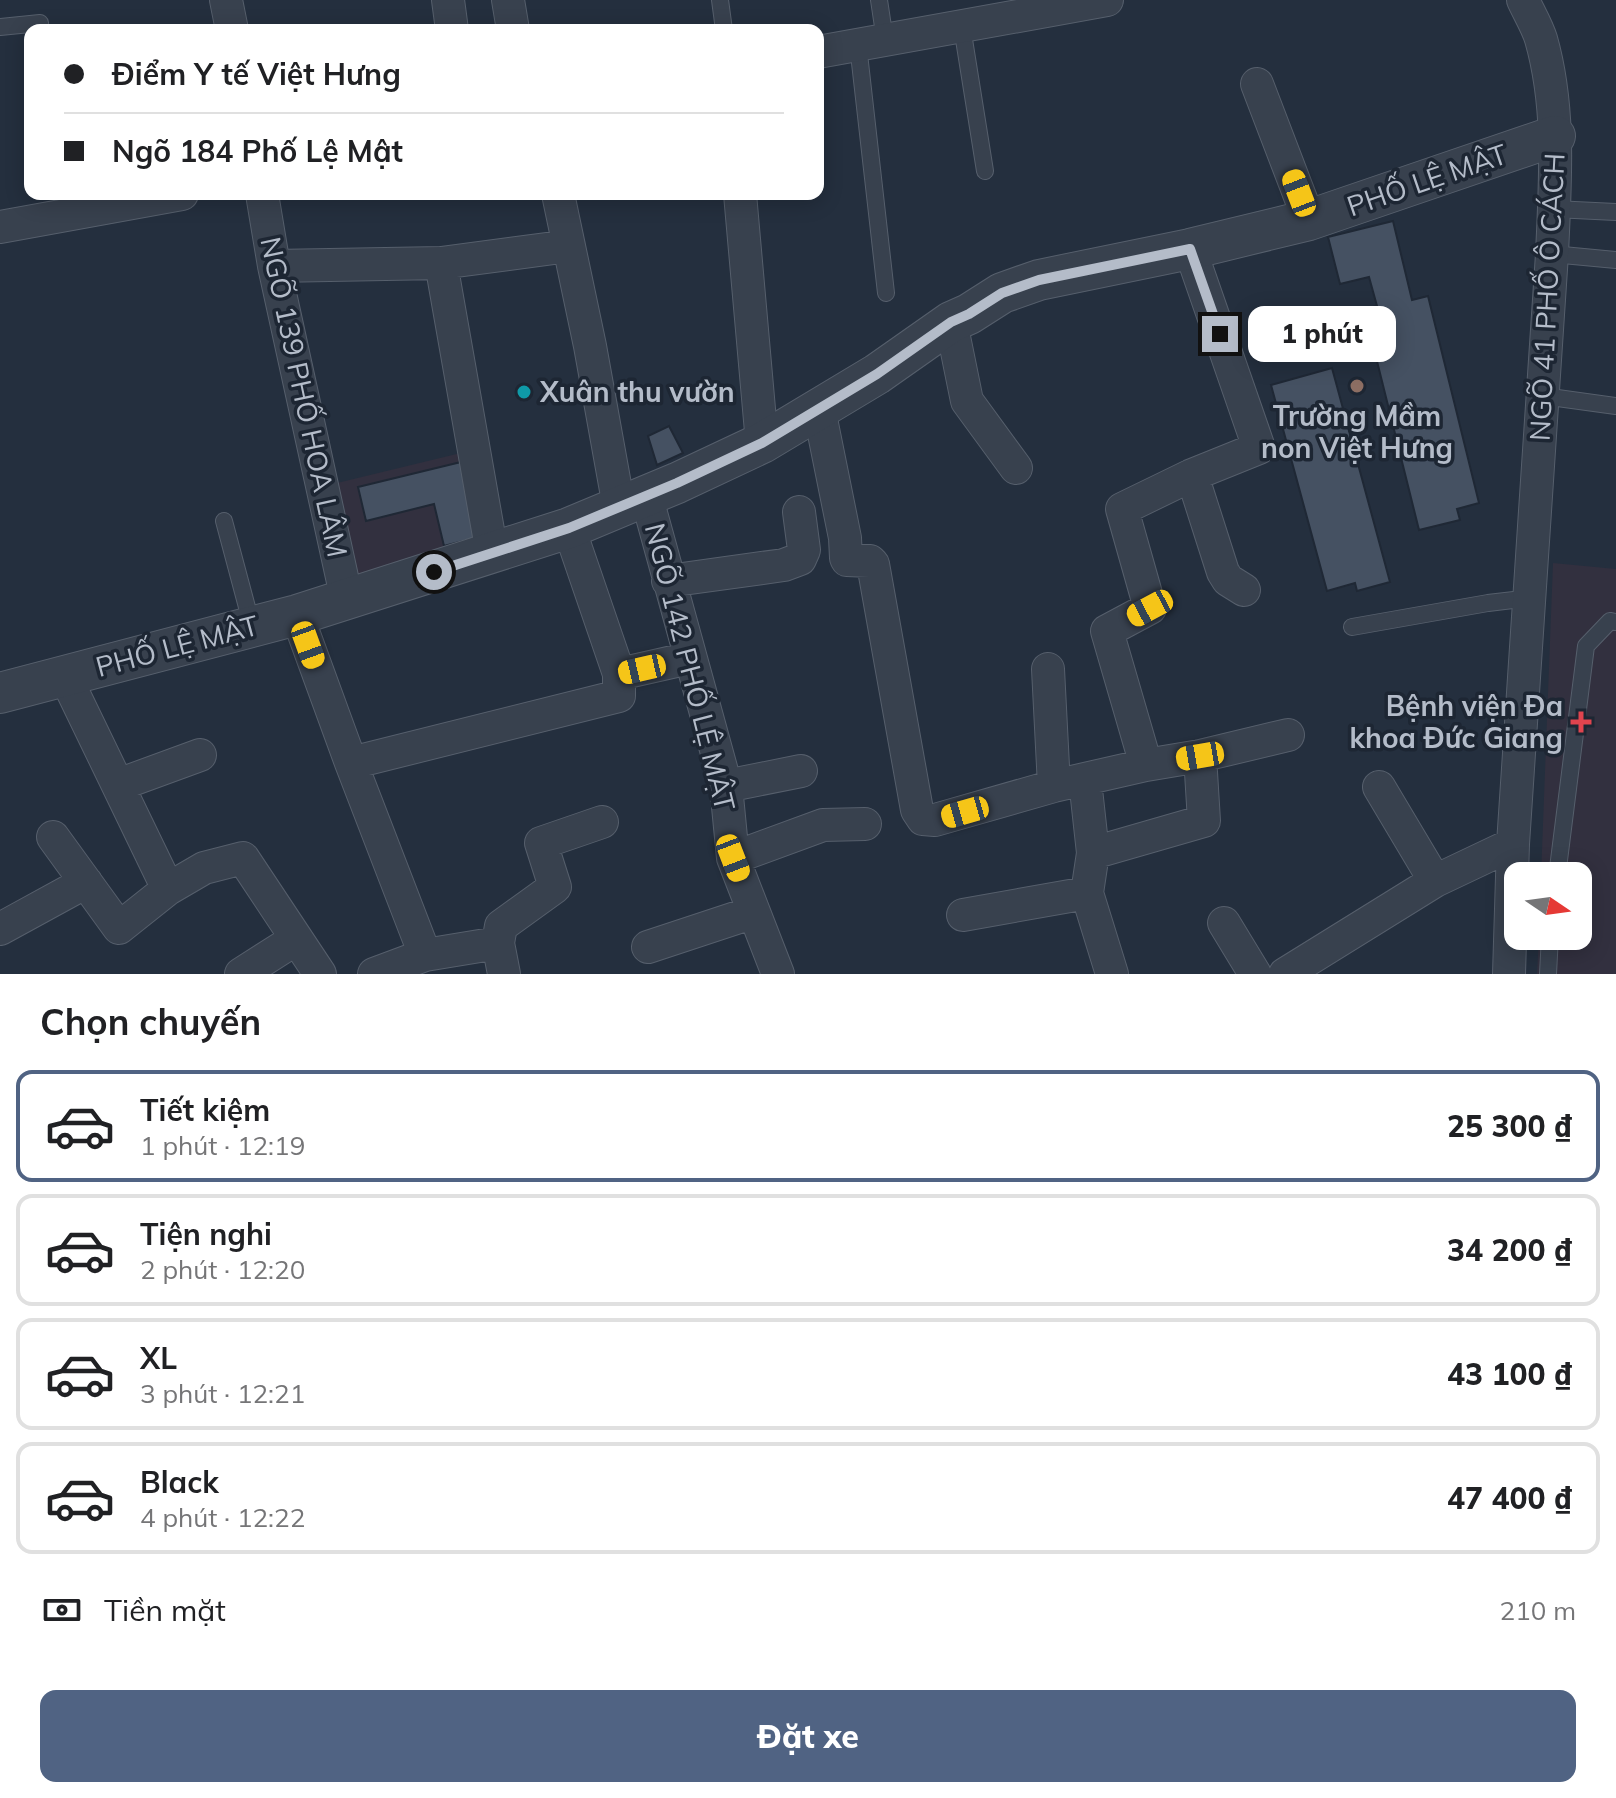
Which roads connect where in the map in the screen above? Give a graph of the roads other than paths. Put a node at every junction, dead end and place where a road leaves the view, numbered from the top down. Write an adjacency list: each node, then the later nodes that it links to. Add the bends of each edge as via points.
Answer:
1 (226, 0): 12 (street)
2 (448, 0): 13 (street)
3 (508, 0): 14 (street)
4 (720, 0): 15 (lane)
5 (879, 0): 19 (lane)
6 (1107, 0): 8 (street)
7 (1523, 0): 22 (street, NGÕ 41 PHỐ Ô CÁCH, via 1544,52)
8 (1065, 4): 9 (street)
9 (992, 10): 18 (street)
10 (40, 23): 11 (lane)
11 (30, 24)
12 (231, 24)
13 (451, 24)
14 (512, 24)
15 (723, 24)
16 (24, 25): 17 (lane)
17 (0, 27)
18 (962, 27): 19 (street); 23 (lane)
19 (872, 43): 20 (street); 38 (lane)
20 (824, 51)
21 (1257, 84): 30 (street)
22 (1555, 136): 28 (street, NGÕ 41 PHỐ Ô CÁCH); 30 (street, PHỐ LỆ MẬT)
23 (985, 171)
24 (149, 200): 31 (street)
25 (263, 200): 37 (street, NGÕ 139 PHỐ HOA LÂM)
26 (559, 200): 32 (street, NGÕ 142 PHỐ LỆ MẬT)
27 (741, 200): 43 (street)
28 (1554, 209): 29 (lane); 34 (street, NGÕ 41 PHỐ Ô CÁCH)
29 (1616, 212)
30 (1309, 220): 33 (street, PHỐ LỆ MẬT)
31 (0, 227)
32 (569, 246): 36 (street); 46 (street, NGÕ 142 PHỐ LỆ MẬT)
33 (1190, 249): 39 (street, PHỐ LỆ MẬT, via 1039,280 1002,293); 45 (street, via 1259,448)
34 (1552, 254): 35 (lane); 40 (street, NGÕ 41 PHỐ Ô CÁCH)
35 (1616, 260)
36 (441, 263): 37 (street); 50 (street)
37 (274, 266): 54 (street, NGÕ 139 PHỐ HOA LÂM)
38 (886, 293)
39 (951, 322): 42 (street, PHỐ LỆ MẬT); 44 (street, via 967,401)
40 (1543, 396): 41 (lane); 53 (street, NGÕ 41 PHỐ Ô CÁCH)
41 (1616, 406)
42 (819, 409): 43 (street, PHỐ LỆ MẬT); 70 (street, via 846,558 873,564 917,810 923,819)
43 (762, 443): 46 (street, PHỐ LỆ MẬT)
44 (1016, 468)
45 (1192, 475): 52 (street, via 1223,572); 68 (street, via 1122,509 1150,608 1107,631)
46 (633, 501): 49 (street, PHỐ LỆ MẬT); 51 (street, NGÕ 142 PHỐ LỆ MẬT)
47 (799, 512): 51 (street, via 804,550 800,559)
48 (224, 521): 57 (lane)
49 (569, 528): 50 (street, PHỐ LỆ MẬT); 61 (street)
50 (492, 553): 54 (street, PHỐ LỆ MẬT)
51 (668, 581): 59 (street, NGÕ 142 PHỐ LỆ MẬT)
52 (1244, 590)
53 (1530, 598): 58 (lane); 77 (street, NGÕ 41 PHỐ Ô CÁCH)
54 (347, 600): 55 (street, PHỐ LỆ MẬT)
55 (297, 615): 57 (street, PHỐ LỆ MẬT); 67 (street)
56 (1616, 622): 80 (lane, via 1610,621 1586,646)
57 (252, 626): 62 (street, PHỐ LỆ MẬT)
58 (1352, 627)
59 (690, 658): 61 (street); 72 (street, NGÕ 142 PHỐ LỆ MẬT)
60 (1048, 669): 70 (street)
61 (619, 674): 67 (street, via 619,696)
62 (65, 676): 63 (street, PHỐ LỆ MẬT); 71 (street)
63 (0, 693)
64 (1288, 735): 66 (street)
65 (200, 755): 71 (street)
66 (1200, 756): 68 (street); 78 (street, via 1204,821)
67 (351, 763): 92 (street)
68 (1146, 765): 70 (street)
69 (801, 771): 72 (street)
70 (1070, 783): 78 (street)
71 (118, 785): 83 (street)
72 (726, 786): 79 (street, NGÕ 142 PHỐ LỆ MẬT)
73 (1379, 787): 81 (street)
74 (602, 822): 93 (street, via 541,843 555,887 501,926)
75 (865, 824): 79 (street, via 823,825)
76 (53, 837): 82 (street)
77 (1513, 844): 81 (street); 101 (street, NGÕ 41 PHỐ Ô CÁCH)
78 (1093, 853): 84 (street)
79 (733, 858): 85 (street, NGÕ 142 PHỐ LỆ MẬT)
80 (1559, 862)
81 (1435, 881): 100 (street)
82 (86, 882): 83 (street, via 119,928); 88 (street)
83 (168, 889): 89 (street, via 204,868 243,858)
84 (1087, 893): 86 (street); 98 (street)
85 (754, 912): 90 (street); 97 (street, NGÕ 142 PHỐ LỆ MẬT)
86 (963, 915)
87 (1224, 923): 99 (street)
88 (0, 929)
89 (296, 939): 94 (street); 95 (street)
90 (648, 947)
91 (1549, 950): 102 (lane)
92 (425, 955): 93 (street); 96 (street)
93 (501, 959)
94 (241, 974)
95 (320, 974)
96 (374, 974)
97 (778, 974)
98 (1112, 974)
99 (1255, 974)
100 (1285, 974)
101 (1509, 974)
102 (1548, 974)

